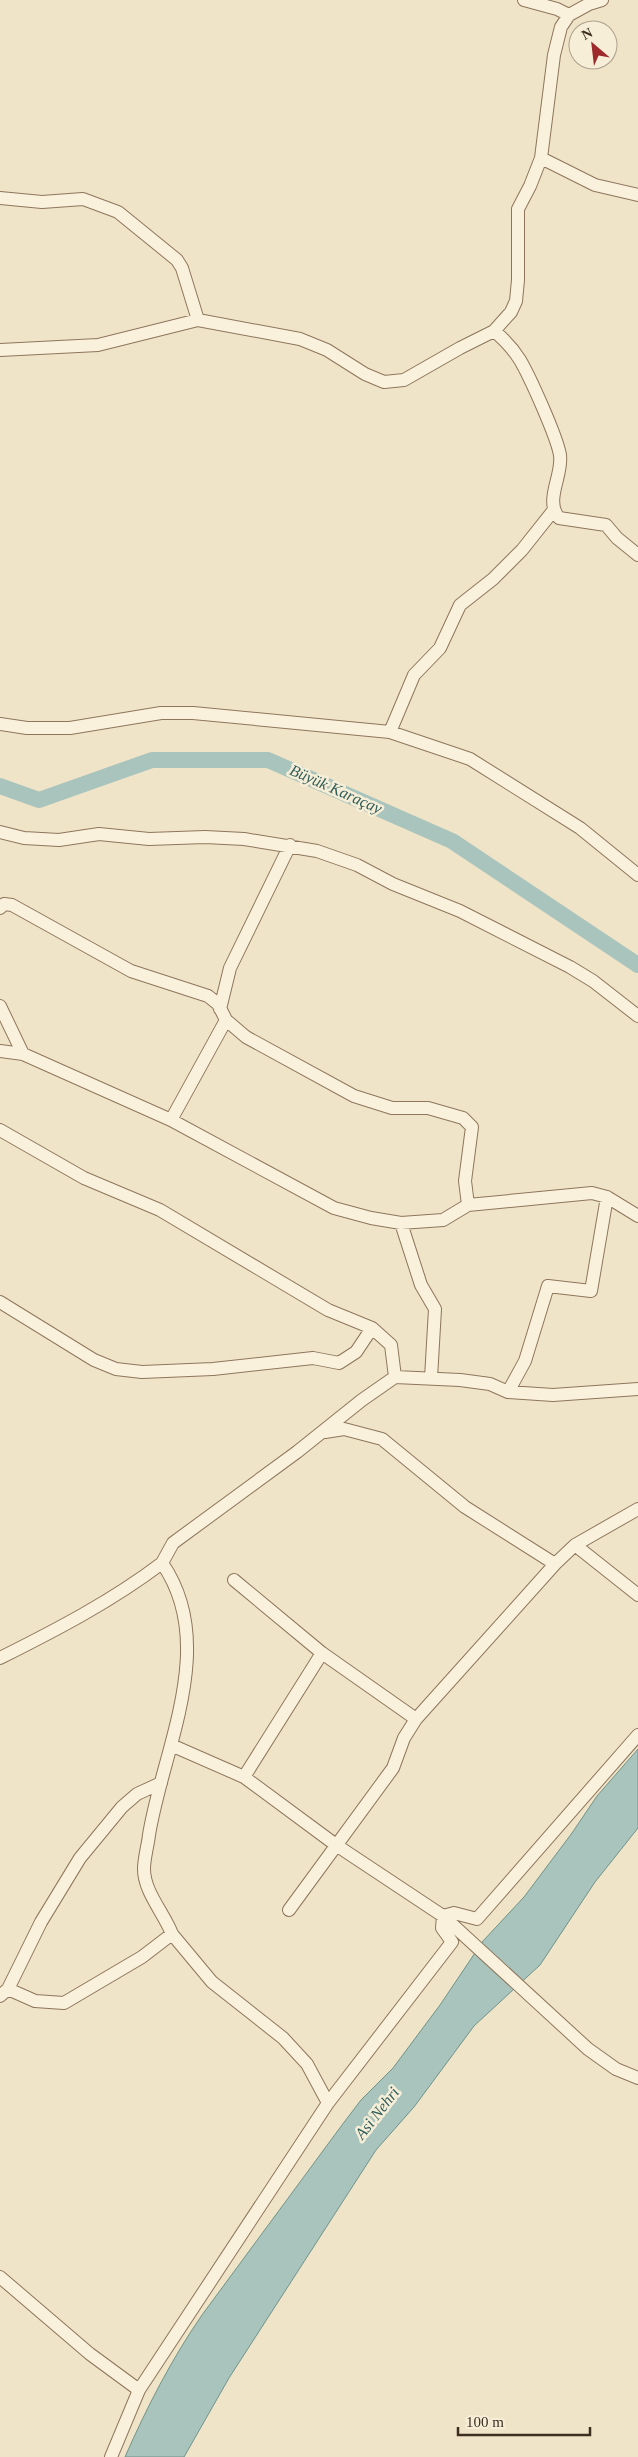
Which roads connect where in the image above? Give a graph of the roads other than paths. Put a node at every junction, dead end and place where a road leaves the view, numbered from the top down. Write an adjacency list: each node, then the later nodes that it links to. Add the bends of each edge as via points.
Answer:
1 (524, 0): 3 (street)
2 (602, 0): 3 (street)
3 (569, 15): 4 (street, via 561,28 554,55)
4 (541, 158): 5 (street, via 595,185); 8 (street, via 518,209 516,301)
5 (638, 195)
6 (0, 198): 7 (street, via 42,202 83,199 118,212 177,260)
7 (198, 320): 8 (street, via 300,339 327,350 384,382 404,380); 9 (street, via 98,345)
8 (494, 331): 10 (street, via 520,360 558,444 560,474 553,496)
9 (0, 350)
10 (553, 511): 11 (street, via 559,518 606,525); 13 (street, via 494,580 460,605 440,648 414,675)
11 (638, 555)
12 (0, 724): 13 (street, via 70,728 162,713 192,713)
13 (390, 732): 16 (street, via 470,759 580,828)
14 (0, 832): 15 (street, via 24,838 59,840 99,834 149,839 244,839)
15 (290, 845): 19 (street, via 230,968); 20 (street, via 339,857 393,884 460,911 594,981)
16 (638, 875)
17 (0, 908): 19 (street, via 4,904 12,905 131,971 208,996)
18 (0, 1006): 22 (street)
19 (223, 1014): 23 (street); 26 (street, via 246,1037 354,1096 392,1108 428,1108 463,1118 472,1127 465,1181)
20 (638, 1016)
21 (0, 1050): 22 (street)
22 (23, 1054): 23 (street)
23 (170, 1120): 28 (street, via 334,1208)
24 (0, 1130): 30 (street, via 84,1178 160,1210 328,1310)
25 (607, 1197): 26 (street, via 584,1194); 27 (street); 34 (street, via 591,1291 548,1286 525,1360)
26 (468, 1205): 28 (street, via 443,1220)
27 (638, 1216)
28 (401, 1222): 32 (street, via 421,1285 434,1309)
29 (0, 1302): 30 (street, via 94,1360 116,1369 142,1372 213,1369 313,1358 339,1363 356,1352)
30 (372, 1328): 31 (street, via 391,1345)
31 (396, 1377): 32 (street); 35 (street)
32 (431, 1378): 34 (street, via 490,1384)
33 (638, 1389): 34 (street, via 553,1395)
34 (508, 1392)
35 (324, 1432): 38 (street, via 174,1543); 39 (street, via 344,1428 382,1439 465,1507)
36 (638, 1509): 37 (street)
37 (576, 1545): 39 (street); 41 (street)
38 (162, 1563): 43 (street, via 130,1587 50,1634); 46 (street, via 172,1576 181,1603 188,1642 183,1689)
39 (554, 1564): 44 (street)
40 (234, 1580): 42 (street)
41 (638, 1595)
42 (322, 1653): 44 (street); 47 (street)
43 (0, 1658)
44 (416, 1719): 49 (street, via 404,1738 393,1768)
45 (638, 1735): 51 (street, via 477,1919 454,1912)
46 (171, 1745): 47 (street); 48 (street)
47 (244, 1777): 49 (street)
48 (161, 1783): 52 (street, via 144,1867 150,1892); 53 (street, via 137,1794 122,1807 80,1858 41,1922)
49 (336, 1845): 50 (street); 51 (street)
50 (289, 1910)
51 (443, 1916): 54 (street, via 588,2049 616,2069); 55 (street, via 442,1928 452,1942)
52 (172, 1934): 53 (street, via 142,1957 64,2003 35,2001); 55 (street, via 212,1982 283,2038 307,2064)
53 (4, 1993)
54 (638, 2078)
55 (328, 2103): 57 (street)
56 (0, 2277): 57 (street, via 90,2354)
57 (139, 2390): 58 (street)
58 (111, 2457)

